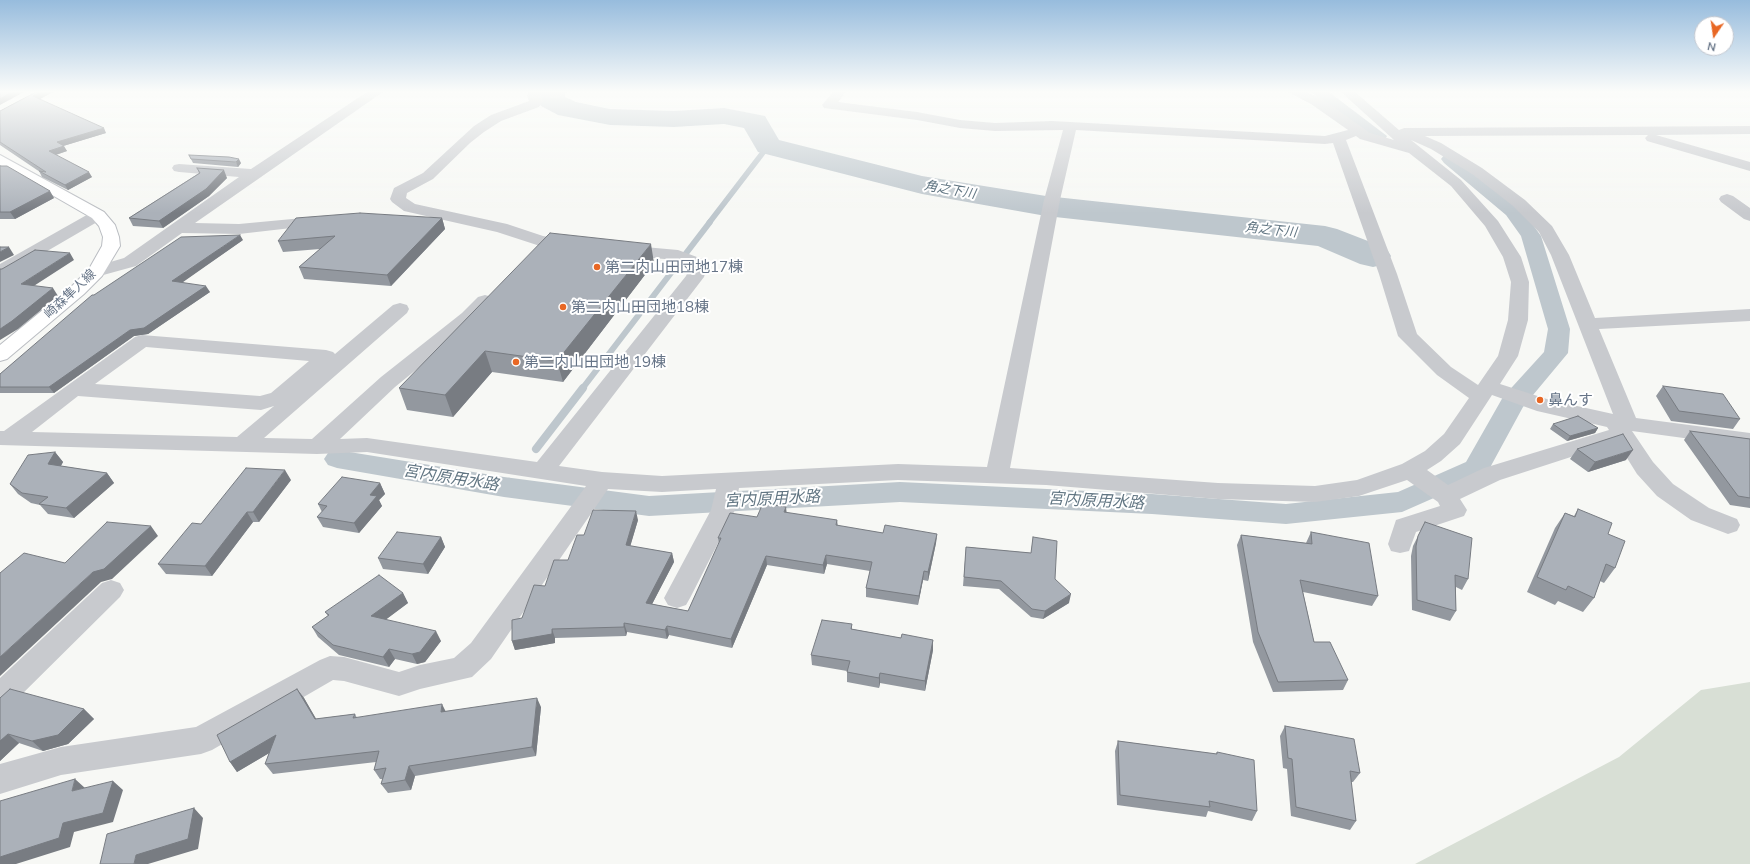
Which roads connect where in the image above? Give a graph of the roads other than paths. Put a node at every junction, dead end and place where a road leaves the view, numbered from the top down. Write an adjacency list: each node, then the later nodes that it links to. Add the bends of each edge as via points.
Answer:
1 (315, 132): 14 (street)
2 (475, 132): 20 (street, via 428,176 400,191 398,198 410,208 502,228 540,241)
3 (1069, 132): 39 (street, via 1051,206)
4 (1199, 132): 9 (street, via 1325,140)
5 (1354, 132): 9 (street)
6 (1360, 132): 10 (street)
7 (1398, 132): 10 (street); 28 (street, via 1436,146 1477,171 1519,203 1546,230 1560,255)
8 (1634, 132): 12 (street)
9 (1338, 138): 32 (street, via 1408,336 1444,371)
10 (1416, 152): 32 (street, via 1456,183 1492,224 1512,257 1520,282 1518,320 1508,356)
11 (0, 159): 16 (main road, 崎森隼人線)
12 (1750, 167)
13 (179, 168): 14 (street)
14 (254, 174): 19 (street)
15 (1727, 199): 17 (street)
16 (98, 215): 22 (street); 23 (main road, 崎森隼人線, via 107,225 111,246)
17 (1750, 216)
18 (303, 224): 19 (street)
19 (179, 228): 23 (street, via 130,262)
20 (584, 248)
21 (605, 250): 38 (street, via 684,257 699,264 695,277)
22 (0, 271)
23 (96, 272): 29 (main road, 崎森隼人線)
24 (497, 289): 37 (street, via 469,317 388,382)
25 (400, 309): 36 (street)
26 (1750, 315): 28 (street)
27 (366, 318): 30 (street)
28 (1588, 324): 33 (street)
29 (0, 355)
30 (326, 356): 31 (street, via 142,341); 31 (street, via 278,398 261,403)
31 (74, 389): 34 (street)
32 (1485, 392): 33 (street); 40 (street, via 1452,439 1433,456)
33 (1621, 426): 35 (street); 40 (street, via 1492,474); 43 (street, via 1645,468 1665,490 1700,514)
34 (4, 438): 36 (street)
35 (1750, 440)
36 (242, 445): 37 (street)
37 (317, 448): 38 (street, via 367,445)
38 (543, 471): 41 (street)
39 (997, 474): 40 (street, via 1218,491 1315,494 1359,488); 42 (street, via 898,472)
40 (1429, 484): 44 (street, via 1455,510 1405,526)
41 (594, 492): 42 (street, via 662,484); 48 (street, via 481,651 462,669 399,684 344,669 330,668 201,740 61,762)
42 (727, 494): 46 (street)
43 (1728, 525)
44 (1400, 544)
45 (112, 590): 47 (street)
46 (677, 598)
47 (0, 697)
48 (0, 779)

